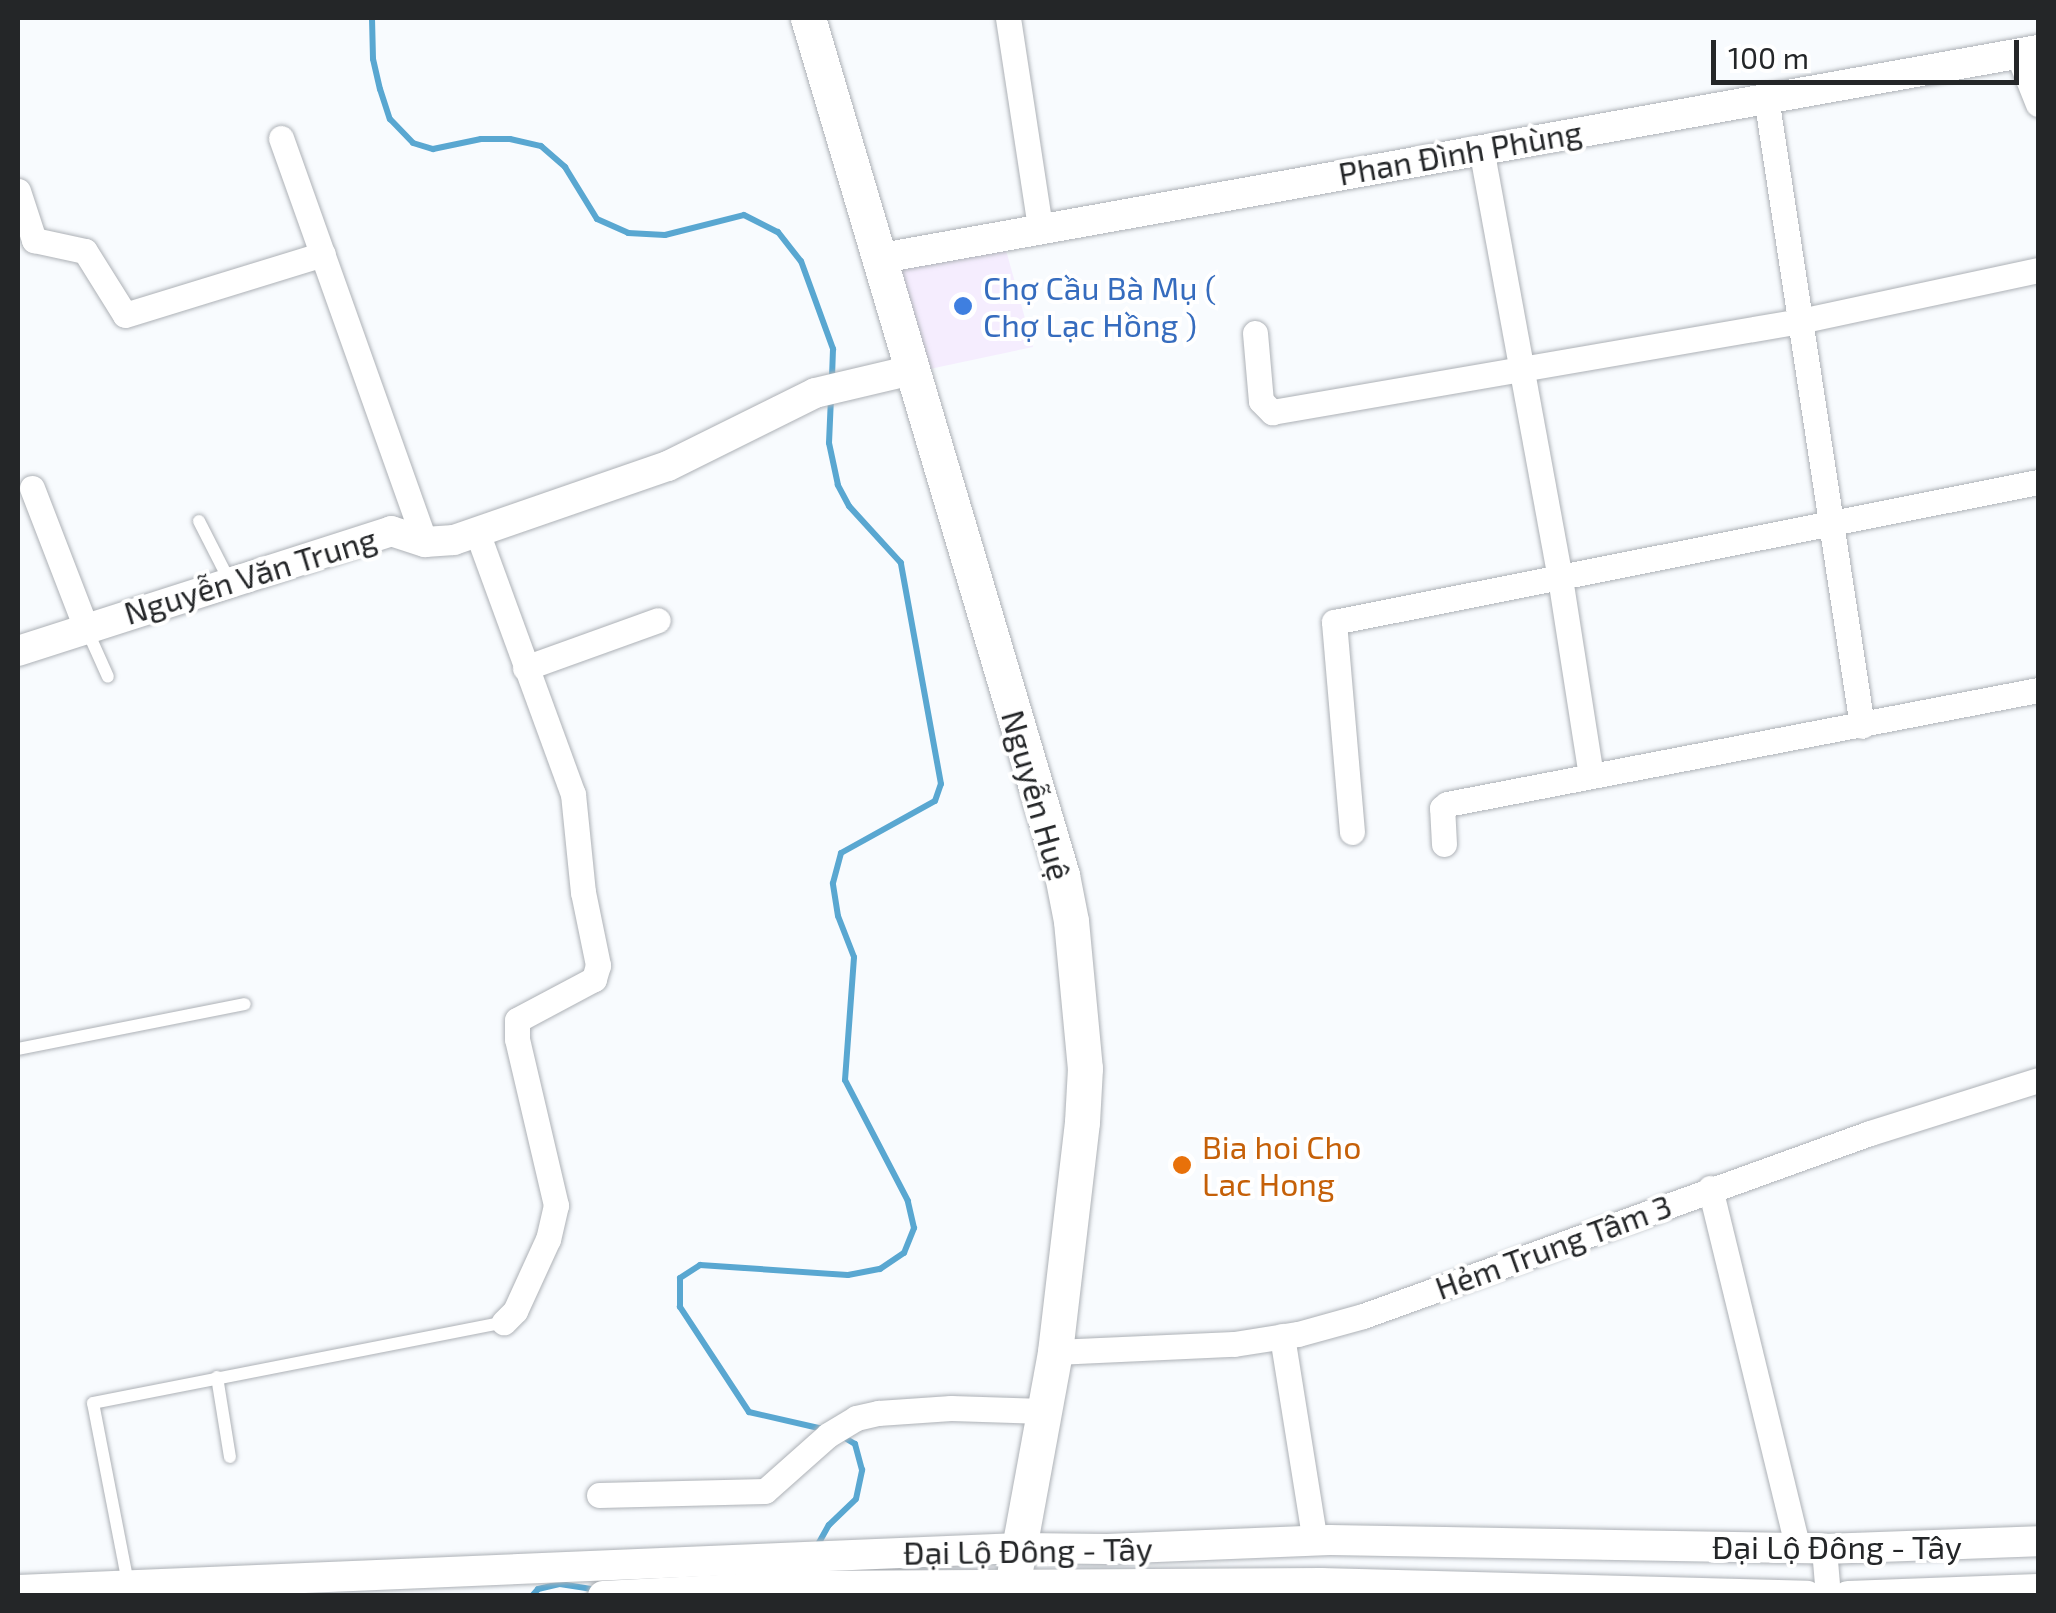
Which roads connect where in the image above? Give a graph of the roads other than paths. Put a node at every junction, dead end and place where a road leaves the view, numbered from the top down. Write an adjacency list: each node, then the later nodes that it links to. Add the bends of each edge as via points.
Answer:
1 (808, 18): 11 (main road, Nguyễn Huệ)
2 (1008, 18): 9 (street)
3 (2028, 52): 4 (street, Phan Đình Phùng); 5 (street)
4 (1766, 97): 7 (street, Phan Đình Phùng); 13 (street)
5 (2038, 104)
6 (281, 138): 10 (street)
7 (1481, 148): 9 (street, Phan Đình Phùng); 15 (street)
8 (18, 191): 10 (street, via 34,240 85,251 125,315)
9 (1040, 227): 11 (street, Phan Đình Phùng)
10 (323, 254): 22 (street)
11 (882, 258): 16 (main road, Nguyễn Huệ)
12 (2038, 270): 13 (street)
13 (1800, 321): 15 (street); 20 (street)
14 (1255, 334): 15 (street, via 1262,401 1272,412)
15 (1520, 368): 23 (street)
16 (912, 370): 21 (street, Nguyễn Văn Trung, via 815,393 668,466); 41 (main road, Nguyễn Huệ, via 1071,921 1086,1068)
17 (2038, 482): 20 (street)
18 (32, 488): 26 (street)
19 (198, 521): 24 (lane)
20 (1828, 527): 23 (street); 31 (street)
21 (478, 532): 22 (street, Nguyễn Văn Trung); 28 (street)
22 (426, 542): 24 (street, Nguyễn Văn Trung, via 391,531)
23 (1560, 578): 32 (street); 33 (street, via 1334,622)
24 (230, 583): 26 (street, Nguyễn Văn Trung)
25 (658, 620): 28 (street)
26 (86, 628): 27 (street, Nguyễn Văn Trung); 29 (lane)
27 (18, 650)
28 (525, 668): 39 (street, via 574,794 597,974 517,1020 556,1206 548,1239)
29 (108, 676)
30 (2038, 690): 31 (street)
31 (1862, 726): 32 (street)
32 (1591, 775): 34 (street, via 1446,804)
33 (1352, 832)
34 (1444, 844)
35 (245, 1004): 36 (lane)
36 (18, 1049)
37 (2038, 1080): 38 (street, Hẻm Trung Tâm 3)
38 (1710, 1188): 40 (street, Hẻm Trung Tâm 3, via 1362,1316); 49 (street)
39 (504, 1322): 42 (lane)
40 (1282, 1336): 41 (street, Hẻm Trung Tâm 3); 46 (street)
41 (1054, 1352): 43 (main road, Nguyễn Huệ)
42 (216, 1377): 44 (lane); 50 (lane, via 93,1403)
43 (1044, 1410): 45 (street, via 951,1408 856,1418 765,1490); 48 (main road, Nguyễn Huệ)
44 (230, 1457)
45 (599, 1494)
46 (1314, 1540): 48 (street, Đại Lộ Đông - Tây); 49 (street, Đại Lộ Đông - Tây)
47 (2038, 1541): 49 (street, Đại Lộ Đông - Tây)
48 (1019, 1548): 50 (street, Đại Lộ Đông - Tây); 54 (main road, Nguyễn Huệ)
49 (1811, 1549): 60 (street)
50 (128, 1586): 53 (street, Đại Lộ Đông - Tây)
51 (1321, 1589): 54 (street, Đại Lộ Đông - Tây); 55 (street, Đại Lộ Đông - Tây)
52 (2038, 1589): 61 (street, Đại Lộ Đông - Tây)
53 (18, 1590)
54 (1011, 1590): 56 (street, Đại Lộ Đông - Tây, via 804,1586)
55 (1633, 1593): 57 (street, Đại Lộ Đông - Tây)
56 (636, 1594): 58 (street, Đại Lộ Đông - Tây)
57 (1664, 1594): 59 (street, Đại Lộ Đông - Tây)
58 (604, 1596)
59 (1808, 1596)
60 (1828, 1596)
61 (1848, 1596)

